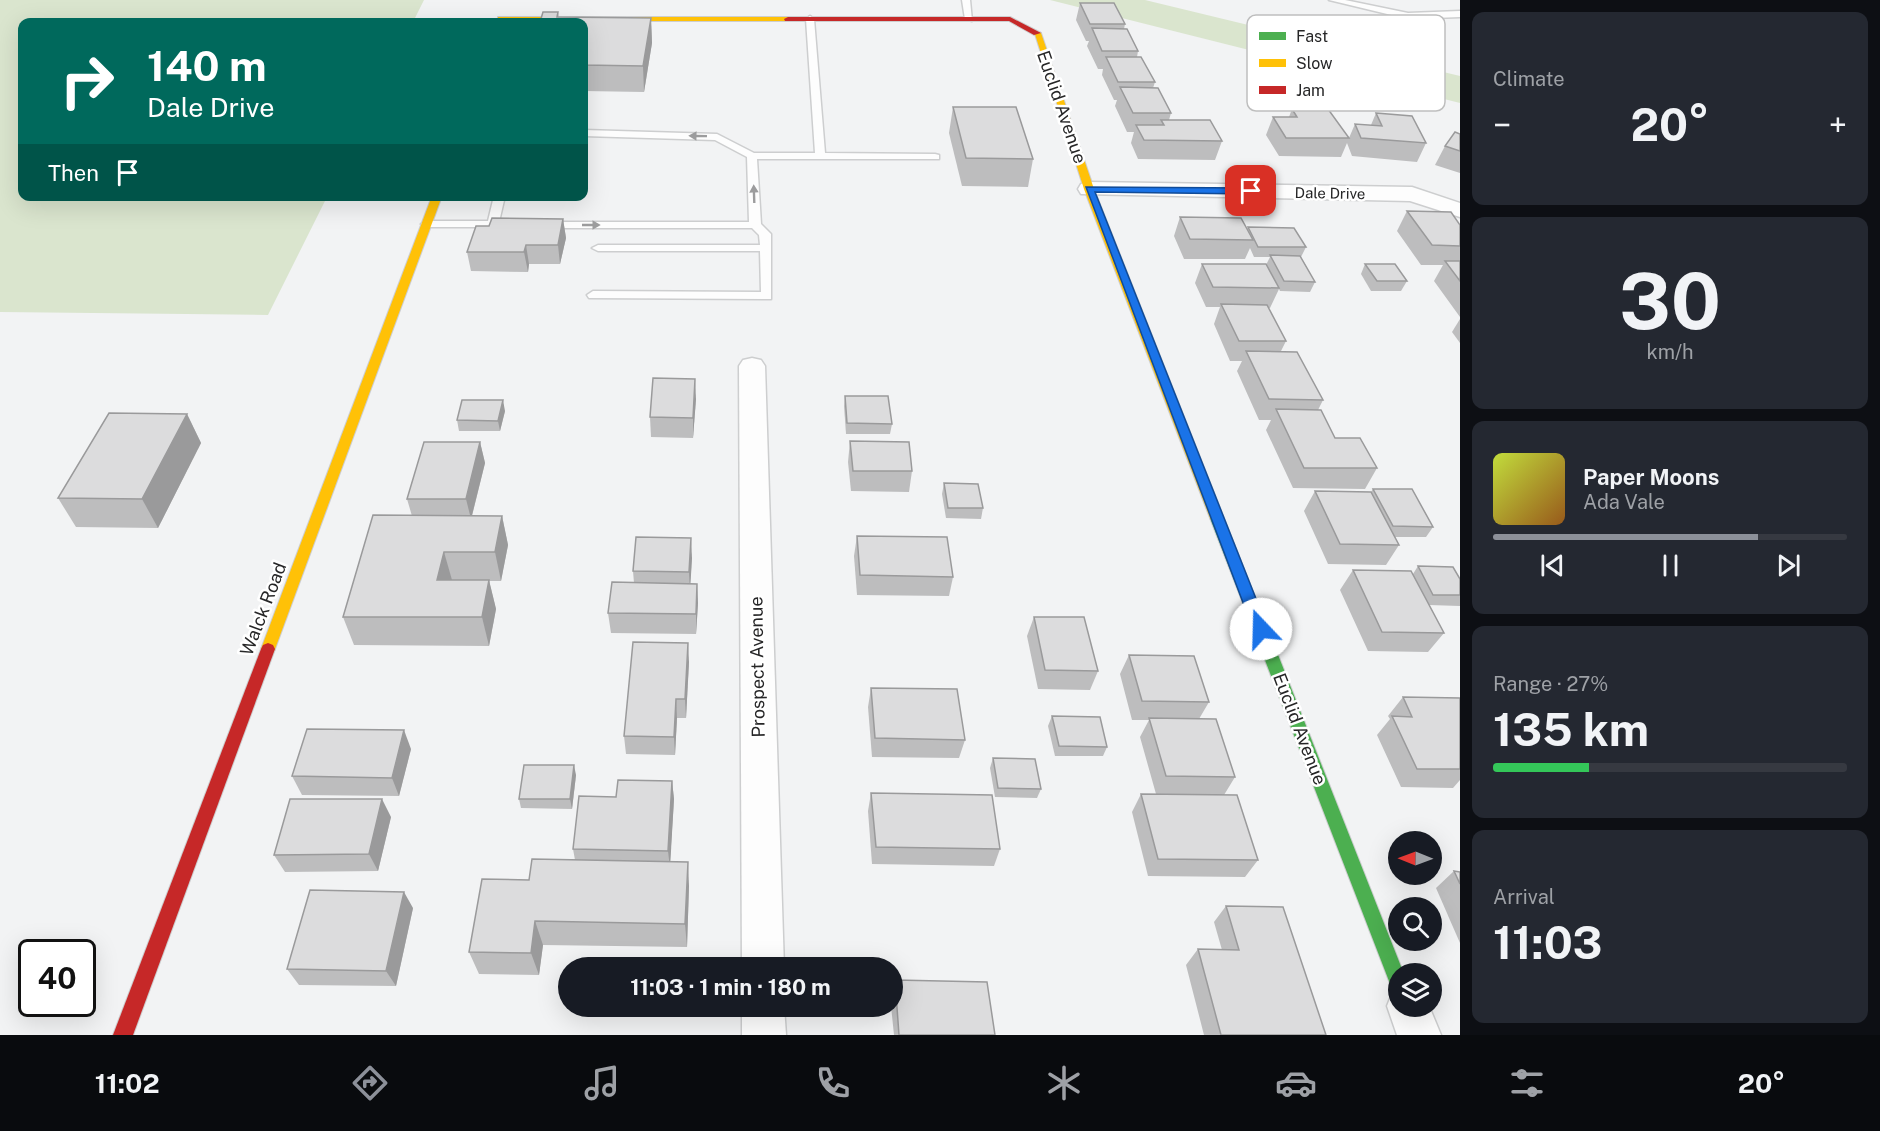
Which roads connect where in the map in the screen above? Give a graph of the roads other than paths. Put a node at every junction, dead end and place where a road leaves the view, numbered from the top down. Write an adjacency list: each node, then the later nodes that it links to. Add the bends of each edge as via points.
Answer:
1 (508, 0): 7 (street)
2 (966, 0): 9 (lane)
3 (1333, 0): 5 (lane)
4 (1460, 14): 6 (lane)
5 (1403, 15)
6 (1434, 15)
7 (502, 18)
8 (810, 19): 9 (street); 10 (street); 13 (lane)
9 (969, 19): 15 (street, Euclid Avenue, via 1010,19 1036,31)
10 (588, 20)
11 (588, 133): 12 (lane, one-way to 11, via 717,137)
12 (752, 156): 13 (lane); 21 (lane, one-way to 12)
13 (820, 156): 14 (lane)
14 (935, 158)
15 (1089, 189): 18 (street, Dale Drive, via 1412,194); 27 (street, Euclid Avenue)
16 (435, 201): 19 (street, Walck Road)
17 (499, 201): 20 (lane)
18 (1460, 210)
19 (427, 224): 20 (lane); 30 (street, Walck Road)
20 (493, 225): 21 (lane, one-way to 21)
21 (755, 225): 23 (lane, via 765,234)
22 (598, 248): 23 (lane)
23 (766, 248): 24 (lane, via 767,296)
24 (593, 295)
25 (752, 366): 26 (street, Prospect Avenue)
26 (763, 957)
27 (1391, 963)
28 (763, 1017): 31 (street)
29 (1412, 1017): 32 (street)
30 (123, 1035)
31 (764, 1035)
32 (1419, 1035)

